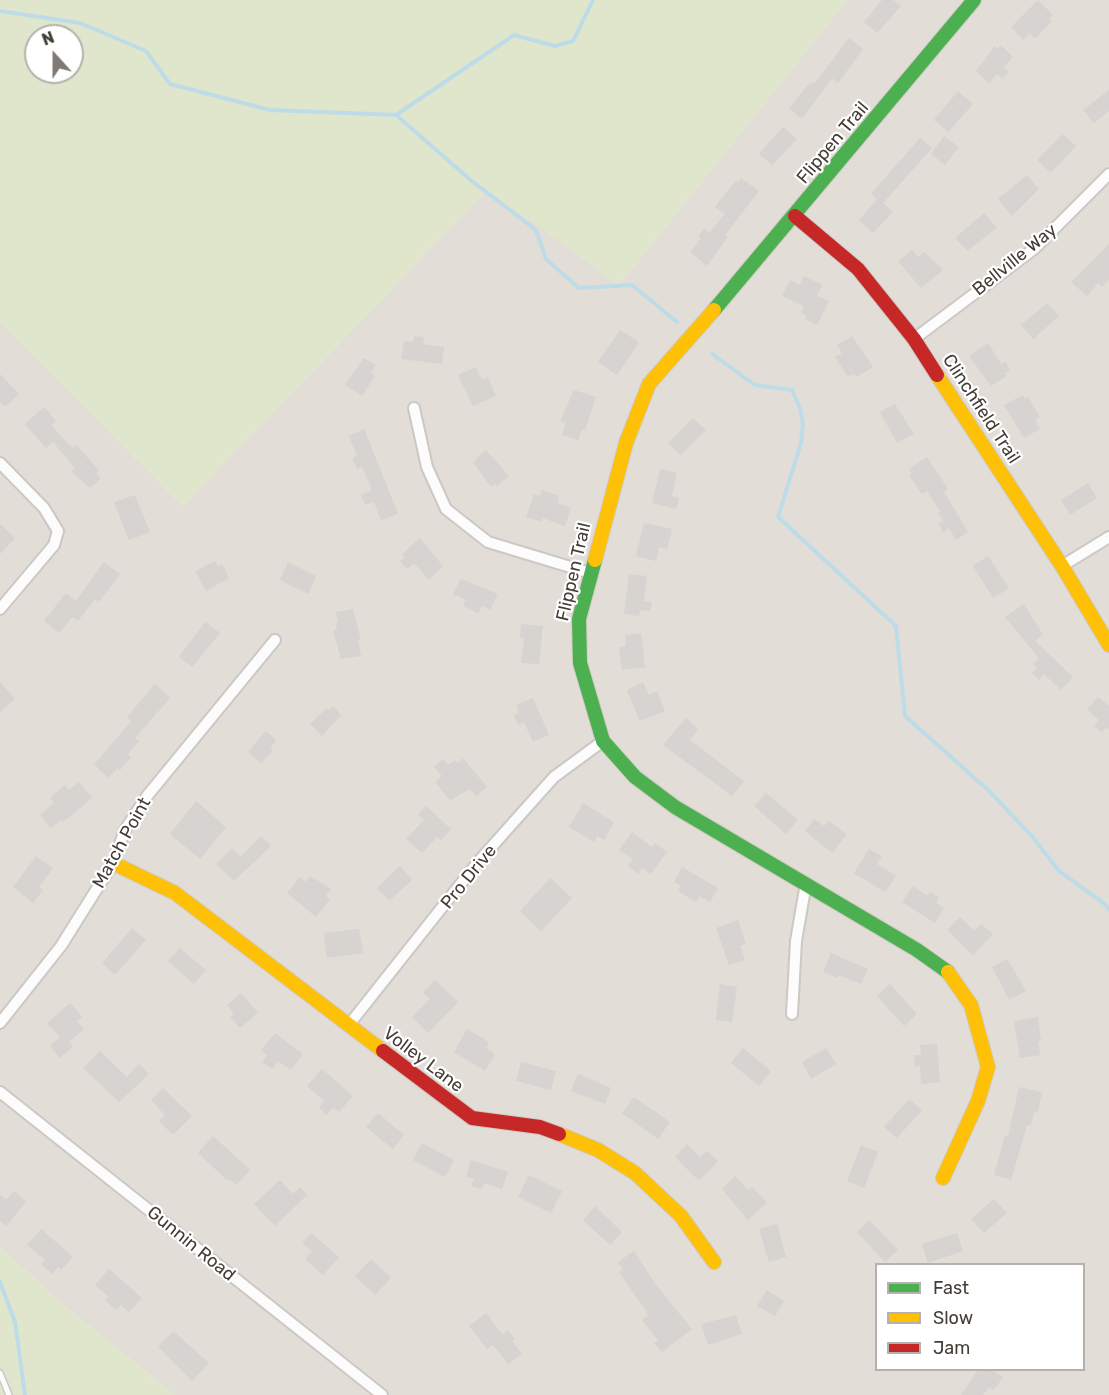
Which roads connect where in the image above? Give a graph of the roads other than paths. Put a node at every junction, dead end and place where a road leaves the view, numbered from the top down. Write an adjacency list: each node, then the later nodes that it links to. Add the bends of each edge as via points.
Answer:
1 (974, 0): 3 (street, Flippen Trail)
2 (1109, 174): 4 (street, Bellville Way, via 1034,249)
3 (795, 216): 4 (street, Clinchfield Trail, via 858,269); 9 (street, Flippen Trail, via 649,384 626,443)
4 (914, 339): 8 (street, Clinchfield Trail)
5 (414, 408): 9 (street, via 427,466 446,509 489,542)
6 (0, 464): 10 (street, via 44,508 58,531 54,544)
7 (1109, 537): 8 (street)
8 (1062, 566): 12 (street, Clinchfield Trail)
9 (590, 573): 13 (street, Flippen Trail, via 579,619 580,663)
10 (0, 609)
11 (275, 640): 14 (street, Match Point, via 147,796 124,830)
12 (1109, 645)
13 (603, 741): 15 (street, Flippen Trail, via 635,777 675,807); 18 (street, Pro Drive, via 554,777 478,862)
14 (113, 863): 17 (street, Match Point, via 61,946); 18 (street, Volley Lane, via 175,893)
15 (806, 883): 16 (street, via 796,941); 20 (street, Flippen Trail, via 950,974 972,1005 988,1067 978,1101)
16 (792, 1014)
17 (0, 1023)
18 (348, 1026): 21 (street, Volley Lane, via 472,1118 540,1127 598,1150 635,1173 681,1216)
19 (0, 1092): 24 (street, Gunnin Road)
20 (943, 1178)
21 (714, 1262)
22 (0, 1373): 23 (lane)
23 (9, 1395)
24 (381, 1395)

